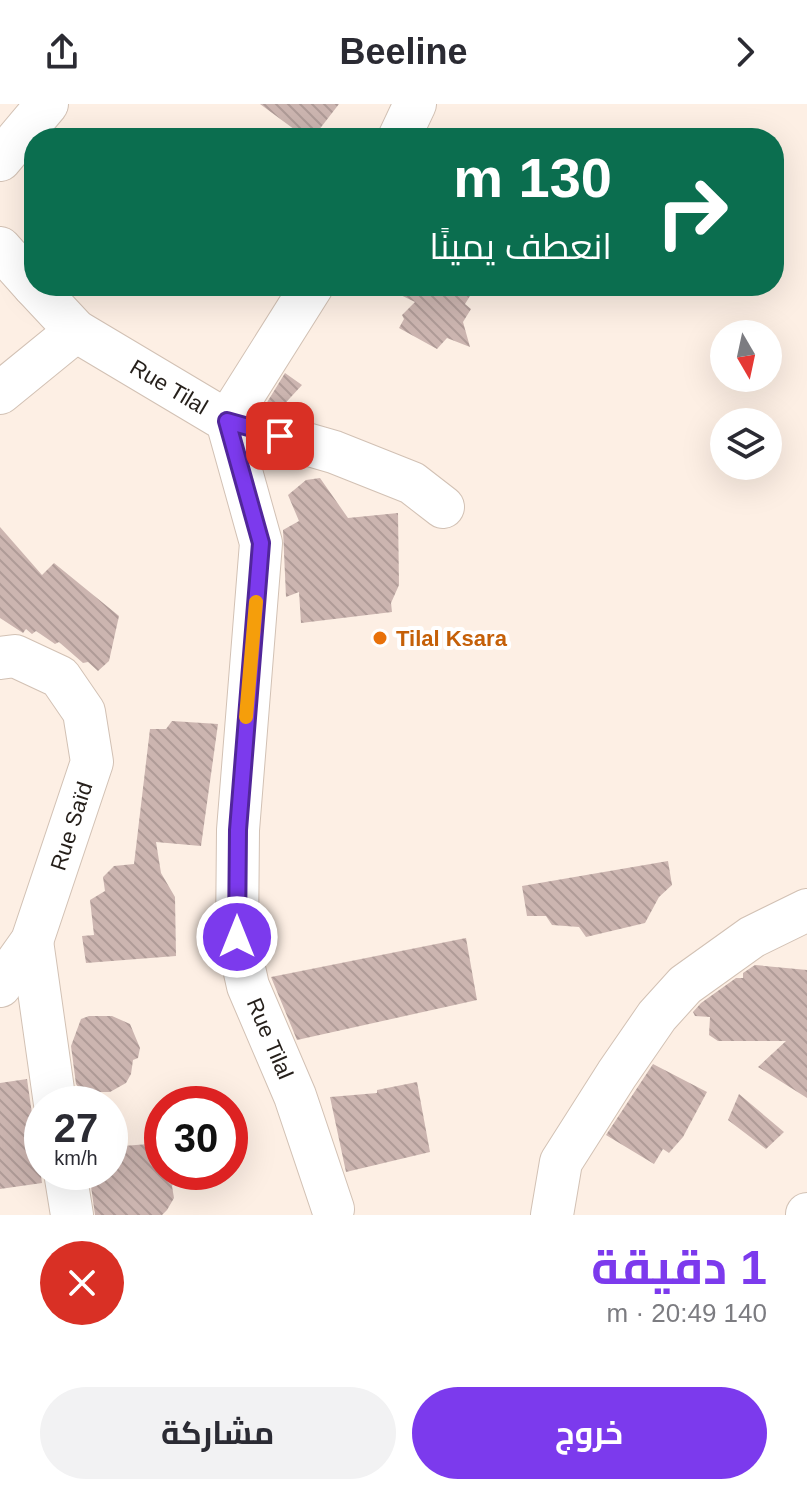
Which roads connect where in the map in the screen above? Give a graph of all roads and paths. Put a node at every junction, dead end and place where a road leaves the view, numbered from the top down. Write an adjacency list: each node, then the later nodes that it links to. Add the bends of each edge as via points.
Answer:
1 (47, 104): 3 (street)
2 (415, 104): 4 (street)
3 (27, 128)
4 (404, 128)
5 (24, 131): 6 (street)
6 (0, 160)
7 (0, 248): 8 (street, Rue Tilal)
8 (24, 275)
9 (43, 296): 11 (street, Rue Tilal)
10 (306, 296): 13 (street)
11 (76, 331): 12 (street); 13 (street, Rue Tilal)
12 (0, 393)
13 (227, 421): 14 (street, via 334,452 412,483); 21 (street, Rue Tilal, via 261,543 238,830 237,937 248,986 295,1096)
14 (443, 507)
15 (0, 658): 17 (street, Rue Saïd, via 15,656 60,677 84,712 92,762)
16 (807, 910): 23 (street, via 752,937 685,985 657,1016 561,1162)
17 (32, 941): 18 (street, Rue Saïd); 19 (street)
18 (0, 986)
19 (52, 1086)
20 (68, 1190): 22 (street)
21 (333, 1209)
22 (72, 1215)
23 (552, 1215)

